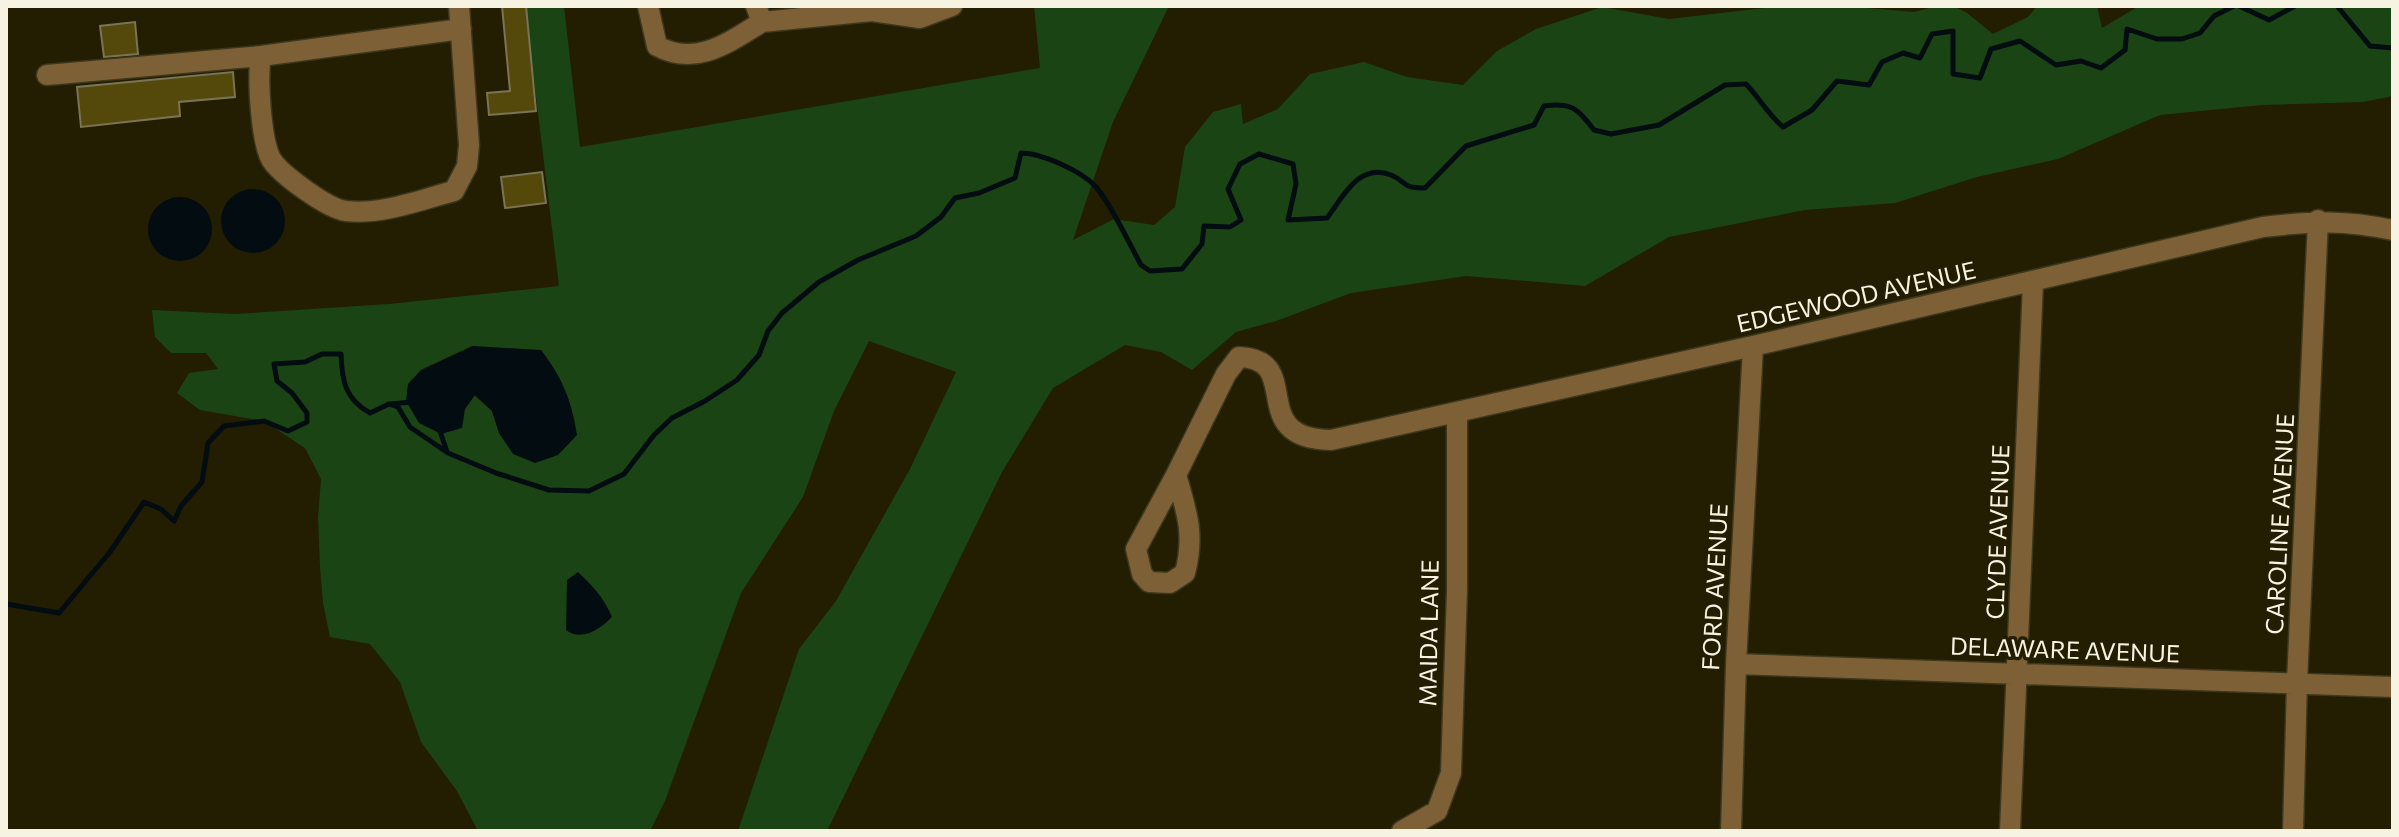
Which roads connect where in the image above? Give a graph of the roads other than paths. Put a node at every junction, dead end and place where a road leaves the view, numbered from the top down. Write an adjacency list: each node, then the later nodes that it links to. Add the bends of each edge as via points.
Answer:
1 (459, 6): 6 (street)
2 (648, 6): 5 (street, via 657,46 673,54 716,50)
3 (952, 6): 4 (street, via 920,18)
4 (872, 8): 5 (street)
5 (759, 14)
6 (461, 29): 7 (street); 7 (street, via 467,166 454,191 382,211 343,211 312,196 271,160 260,107)
7 (261, 56): 8 (street)
8 (47, 75)
9 (2318, 220): 10 (street, EDGEWOOD AVENUE); 11 (street, EDGEWOOD AVENUE, via 2263,227); 17 (street, CAROLINE AVENUE)
10 (2393, 230)
11 (2033, 282): 12 (street, EDGEWOOD AVENUE); 16 (street, CLYDE AVENUE)
12 (1753, 346): 13 (street, EDGEWOOD AVENUE); 15 (street, FORD AVENUE)
13 (1457, 413): 14 (street, EDGEWOOD AVENUE, via 1311,440 1284,422 1266,365 1239,357); 19 (street, MAIDA LANE, via 1451,773 1437,811)
14 (1176, 475): 14 (street, via 1136,549 1149,582 1170,583 1185,573 1192,550 1190,521)
15 (1736, 664): 16 (street, DELAWARE AVENUE); 20 (street, FORD AVENUE)
16 (2018, 674): 17 (street, DELAWARE AVENUE); 21 (street, CLYDE AVENUE)
17 (2297, 682): 18 (street, DELAWARE AVENUE); 22 (street, CAROLINE AVENUE)
18 (2393, 687)
19 (1402, 831)
20 (1731, 831)
21 (2010, 831)
22 (2293, 831)

